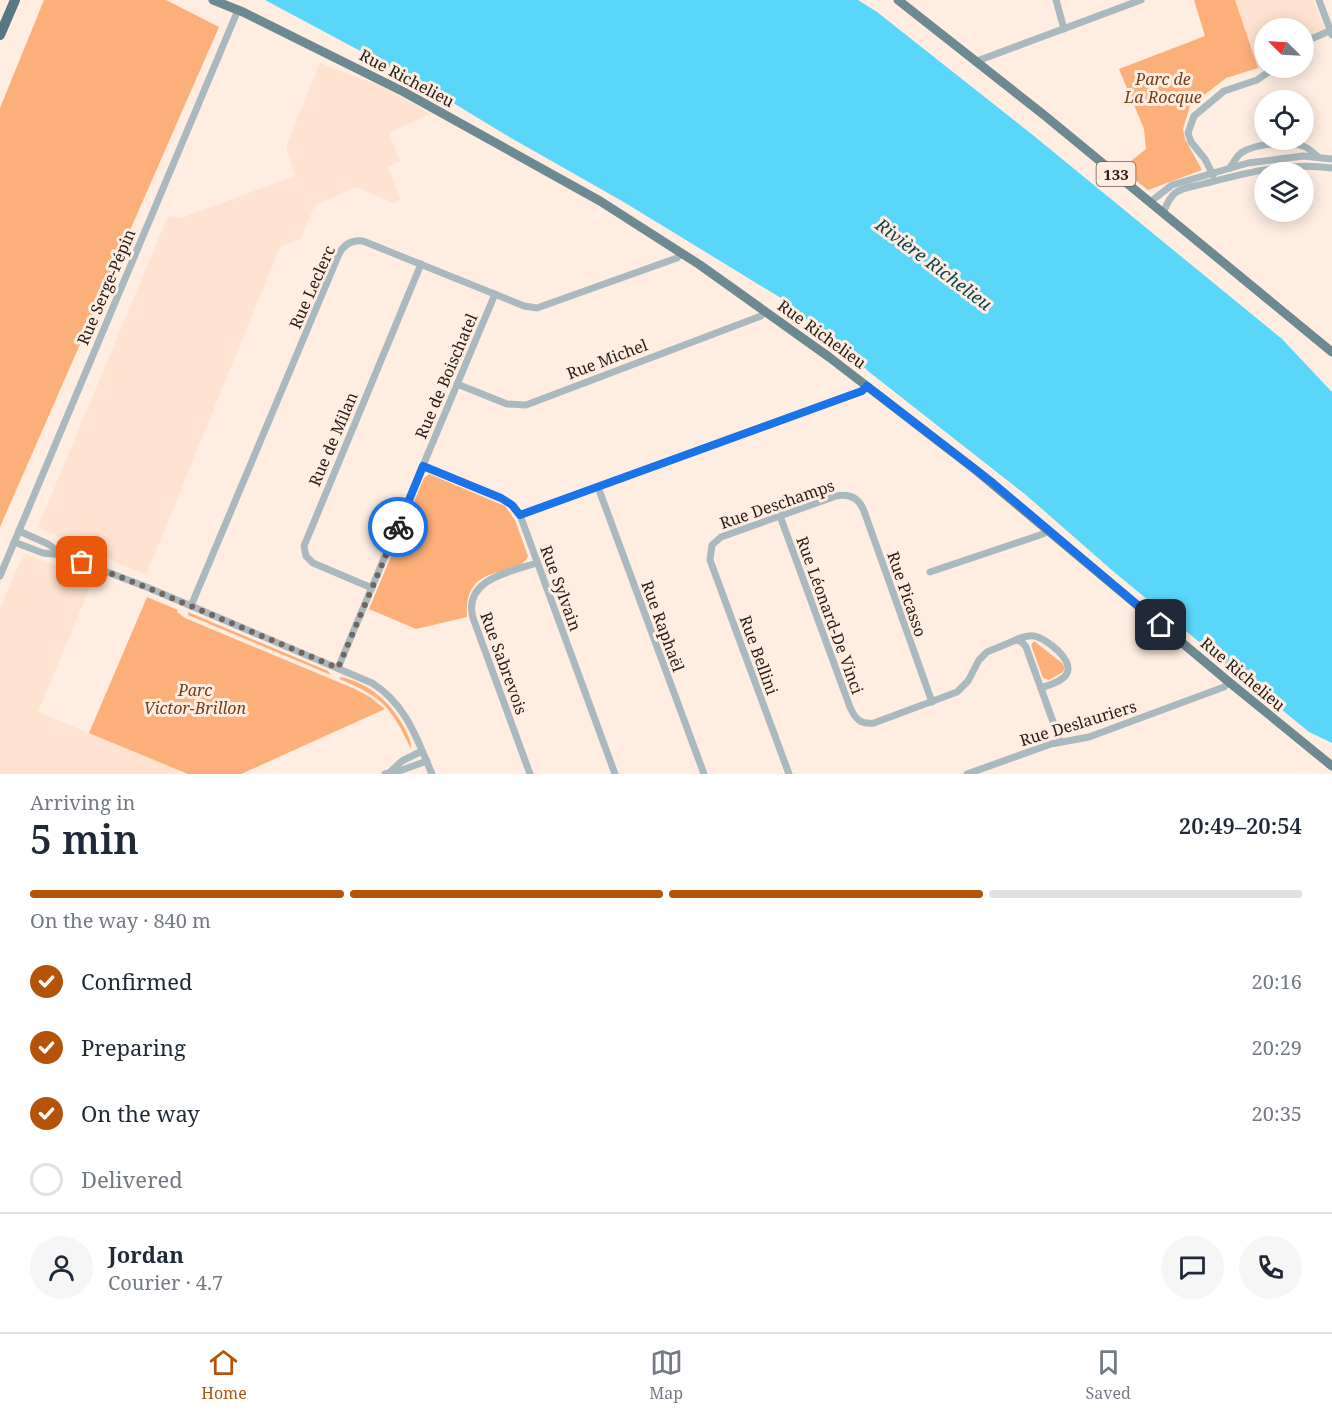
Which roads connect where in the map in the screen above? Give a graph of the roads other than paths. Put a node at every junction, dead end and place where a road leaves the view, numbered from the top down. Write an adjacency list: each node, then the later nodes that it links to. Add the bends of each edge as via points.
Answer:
1 (15, 0): 11 (highway)
2 (213, 0): 8 (main road, Rue Richelieu)
3 (227, 0): 8 (main road, Rue Richelieu)
4 (898, 0): 13 (main road, 133)
5 (1056, 0): 9 (street)
6 (1141, 0): 9 (street)
7 (1319, 0): 10 (street)
8 (238, 10): 23 (main road, Rue Richelieu, via 409,95 600,201); 36 (street, Rue Serge-Pépin)
9 (1064, 29): 13 (street)
10 (1332, 32): 12 (street)
11 (0, 35)
12 (1314, 38)
13 (977, 61): 21 (main road, 133)
14 (1260, 78): 19 (street, via 1224,91 1194,116 1188,134)
15 (1318, 158): 16 (street); 17 (street, via 1286,157); 17 (street, via 1302,145 1284,143 1245,151)
16 (1332, 159)
17 (1230, 168): 19 (street)
18 (1332, 168): 20 (street, via 1282,166)
19 (1212, 172): 20 (street); 21 (street, via 1172,185)
20 (1215, 181): 22 (street, via 1179,190)
21 (1150, 202): 22 (main road, 133)
22 (1163, 213): 27 (main road, 133)
23 (681, 253): 25 (street, Rue Leclerc, via 677,258 543,307 527,307); 26 (main road, Rue Richelieu)
24 (421, 264): 25 (street, Rue Leclerc); 43 (street, Rue de Milan, via 304,546 313,563); 44 (street, Rue Leclerc, via 363,241 351,242 342,249)
25 (495, 294): 28 (street, Rue de Boischatel)
26 (765, 311): 28 (street, Rue Michel, via 761,316 522,406 507,405); 29 (main road, Rue Richelieu)
27 (1332, 352)
28 (458, 384): 30 (street, Rue de Boischatel)
29 (867, 386): 31 (street); 35 (main road, Rue Richelieu)
30 (423, 466): 33 (street, via 501,498); 43 (street, Rue de Boischatel)
31 (598, 487): 33 (street); 58 (street, Rue Raphaël)
32 (854, 497): 34 (street, Rue Deschamps, via 839,495); 49 (street, Rue Picasso, via 864,511)
33 (520, 515): 40 (street, Rue Sylvain)
34 (780, 516): 38 (street, Rue Deschamps, via 721,537); 49 (street, Rue Léonard-De Vinci, via 850,707 859,721 874,723)
35 (1048, 529): 41 (street); 47 (main road, Rue Richelieu)
36 (19, 531): 37 (street, Rue Serge-Pépin); 39 (street)
37 (15, 542): 39 (street, via 43,553); 42 (street, Rue Serge-Pépin)
38 (712, 545): 59 (street, Rue Bellini, via 711,563)
39 (63, 555): 44 (street)
40 (537, 563): 56 (street, Rue Sabrevois, via 485,582 476,591 471,608); 57 (street, Rue Sylvain)
41 (930, 572)
42 (0, 576)
43 (372, 588): 46 (street, Rue de Boischatel)
44 (191, 606): 46 (street)
45 (1012, 641): 48 (street, via 1025,645); 48 (street, via 1036,636 1067,660 1069,669 1064,678); 49 (street, via 984,655 960,690)
46 (338, 668): 51 (street, via 372,682 389,696 407,717)
47 (1229, 682): 50 (street, Rue Deslauriers, via 1089,737); 53 (main road, Rue Richelieu)
48 (1041, 688): 50 (street)
49 (932, 702)
50 (1060, 741): 60 (street, Rue Deslauriers)
51 (422, 751): 52 (street); 54 (street)
52 (427, 761): 54 (street); 55 (street)
53 (1332, 766)
54 (388, 773)
55 (432, 774)
56 (530, 774)
57 (615, 774)
58 (704, 774)
59 (789, 774)
60 (967, 774)

